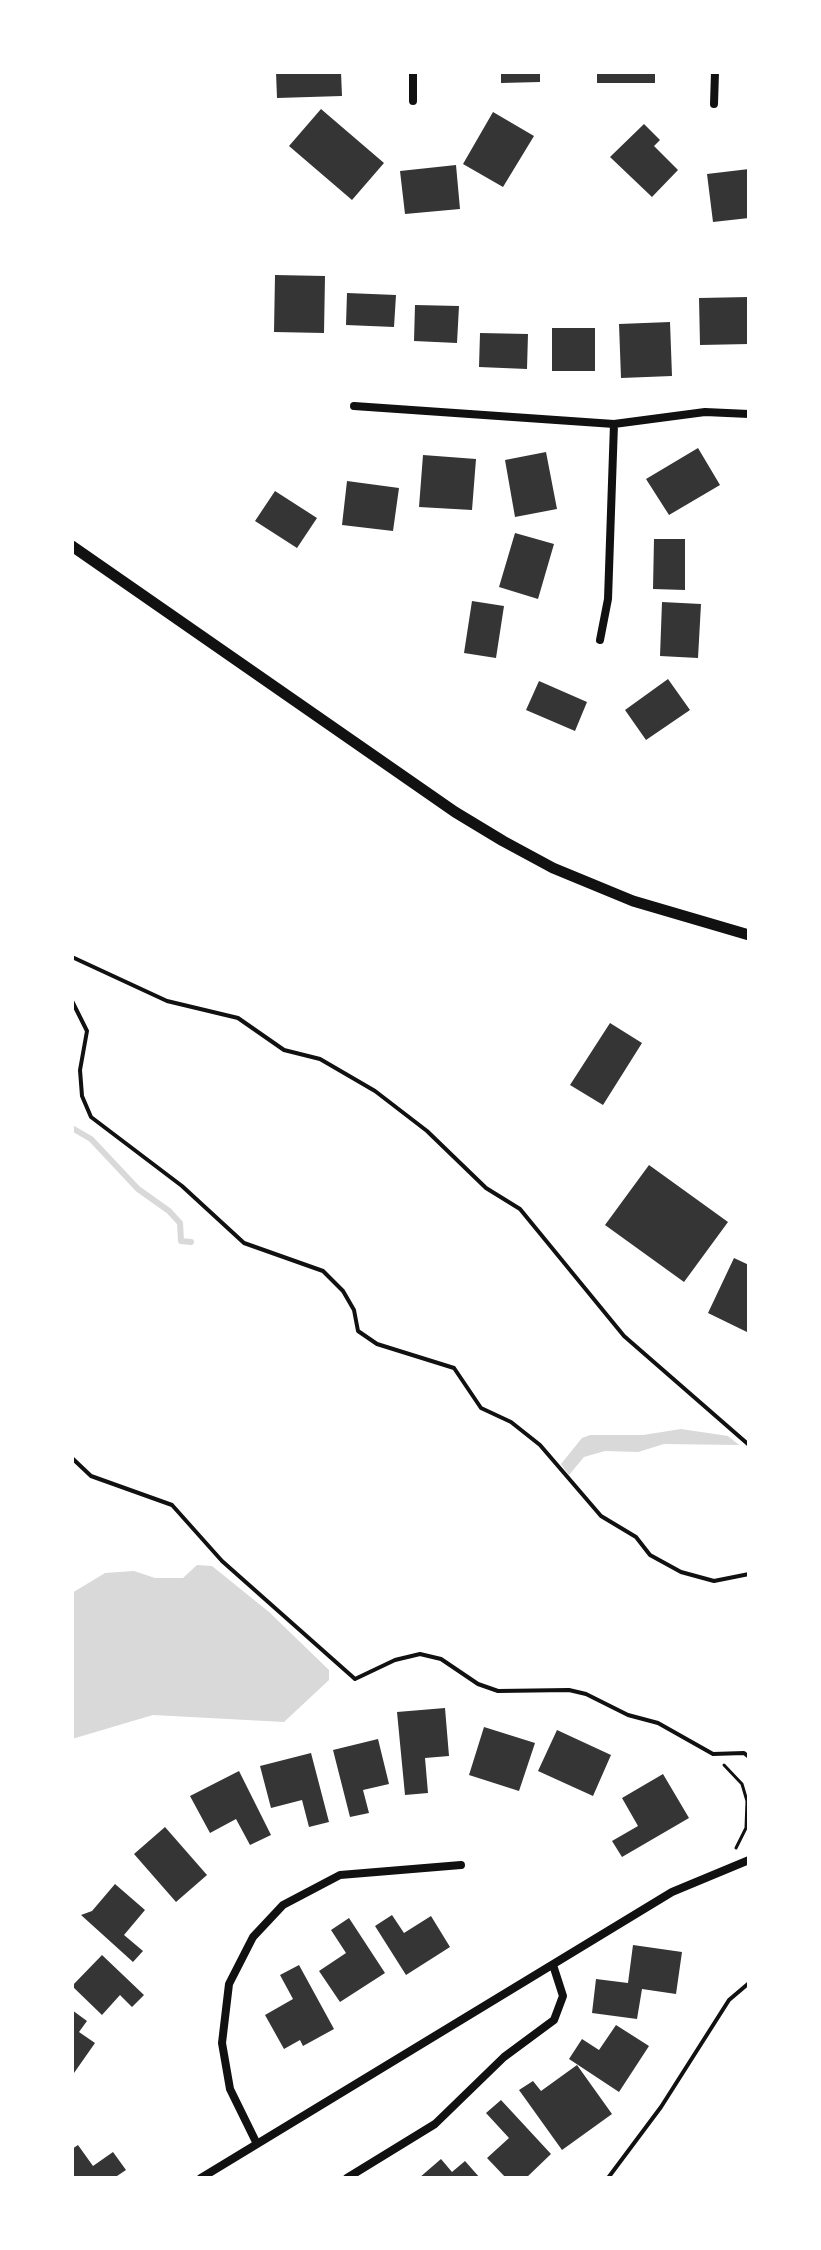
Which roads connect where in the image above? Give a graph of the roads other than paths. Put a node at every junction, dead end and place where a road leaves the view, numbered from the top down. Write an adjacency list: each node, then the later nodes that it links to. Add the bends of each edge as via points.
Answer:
1 (413, 72): 3 (street)
2 (715, 72): 4 (street)
3 (413, 101)
4 (714, 104)
5 (354, 406): 7 (street)
6 (749, 414): 7 (street, via 705,412)
7 (614, 424): 9 (street, via 608,599)
8 (72, 546): 10 (main road, via 503,841 633,901)
9 (600, 640)
10 (749, 935)
11 (72, 957): 13 (lane, via 167,1001 238,1018 284,1050 320,1059 375,1091 427,1131 486,1188 520,1209 624,1336)
12 (72, 1001): 15 (lane, via 87,1031 80,1070 91,1117 182,1186 244,1243 323,1271 349,1301 358,1331 377,1344 454,1368 481,1408 511,1422 554,1460 601,1516 636,1537 650,1555 681,1572 714,1581)
13 (748, 1445)
14 (72, 1458): 16 (lane, via 91,1476 172,1505 222,1561 355,1679 420,1654 441,1659 498,1691 586,1694 658,1723 713,1754)
15 (749, 1574)
16 (749, 1757)
17 (749, 1860): 19 (street, via 672,1892)
18 (461, 1865): 21 (street, via 340,1875 283,1905 253,1937 229,1984 222,2043 230,2089)
19 (553, 1965): 21 (street); 23 (street, via 563,1996 554,2020 504,2057 435,2124)
20 (749, 1983): 24 (lane, via 729,2000)
21 (257, 2144): 22 (street)
22 (201, 2178)
23 (347, 2178)
24 (608, 2178)

